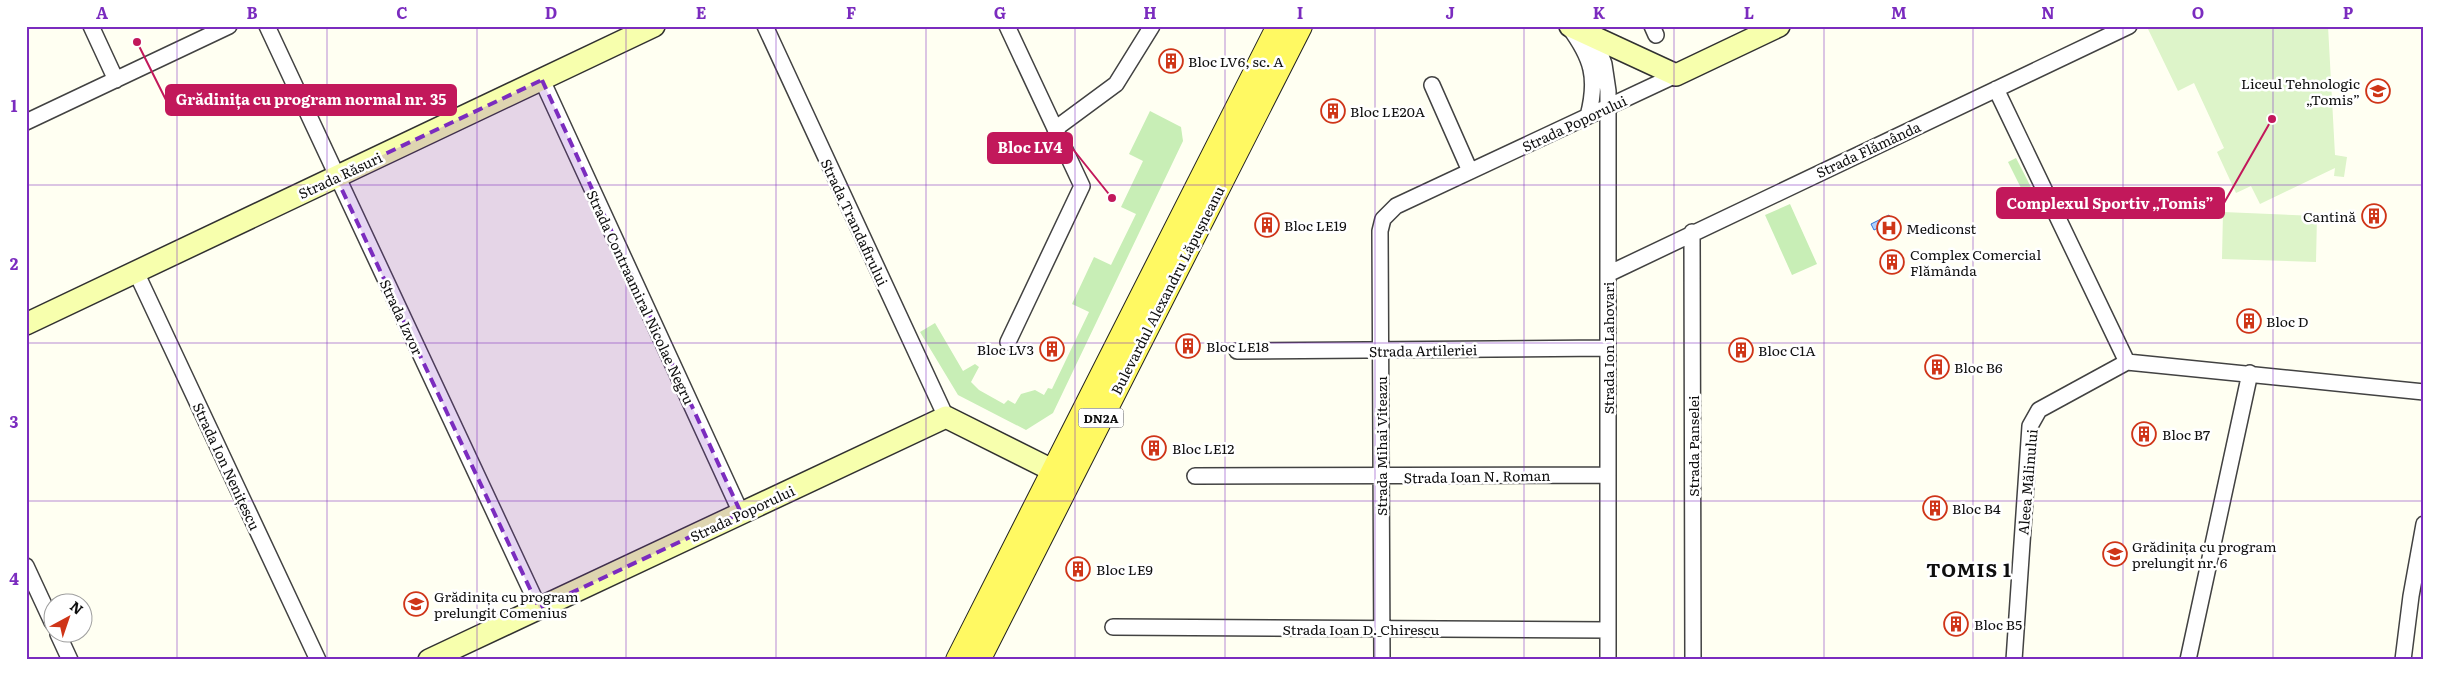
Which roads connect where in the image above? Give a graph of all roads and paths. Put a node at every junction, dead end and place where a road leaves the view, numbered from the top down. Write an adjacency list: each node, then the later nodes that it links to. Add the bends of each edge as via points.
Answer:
1 (91, 26): 15 (street)
2 (229, 26): 15 (street)
3 (267, 26): 24 (street, Strada Izvor)
4 (654, 26): 16 (street, Strada Răsuri)
5 (765, 26): 37 (street, Strada Trandafirului)
6 (1007, 26): 22 (street)
7 (1152, 26): 22 (street, via 1116,84)
8 (1279, 26): 38 (main road, Bulevardul Alexandru Lăpușneanu / DN2A)
9 (1300, 26): 55 (main road, Bulevardul Alexandru Lăpușneanu / DN2A)
10 (1569, 26): 13 (street); 20 (street, via 1583,45 1594,80)
11 (1779, 26): 14 (street, Strada Poporului)
12 (2129, 26): 18 (street, Strada Flămânda)
13 (1595, 39): 14 (street); 19 (street, Strada Ion Lahovari, via 1604,64)
14 (1676, 75): 19 (street, Strada Poporului)
15 (116, 80): 21 (street)
16 (542, 80): 24 (street, Strada Răsuri); 42 (street, Strada Contraamiral Nicolae Negru)
17 (1432, 85): 23 (street)
18 (1996, 89): 26 (street, Strada Flămânda); 34 (street)
19 (1608, 108): 20 (street, Strada Poporului); 28 (street, Strada Ion Lahovari)
20 (1588, 116): 23 (street, Strada Poporului)
21 (26, 122)
22 (1055, 129): 30 (street, via 1082,186)
23 (1470, 171): 25 (street, Strada Poporului, via 1396,206 1383,219)
24 (336, 177): 27 (street, Strada Răsuri); 46 (street, Strada Izvor)
25 (1380, 232): 32 (street, Strada Mihai Viteazu)
26 (1692, 232): 28 (street, Strada Flămânda); 58 (street, Strada Panselei)
27 (136, 272): 29 (street, Strada Răsuri); 52 (street, Strada Ion Nenițescu)
28 (1608, 274): 31 (street, Strada Ion Lahovari)
29 (26, 324)
30 (1008, 342)
31 (1608, 348): 32 (street, Strada Artileriei); 39 (street, Strada Ion Lahovari)
32 (1380, 350): 33 (street, Strada Artileriei); 41 (street, Strada Mihai Viteazu)
33 (1237, 351)
34 (2126, 362): 35 (street); 59 (street, Aleea Mălinului, via 2039,410 2030,426)
35 (2250, 373): 36 (street); 60 (street)
36 (2424, 392)
37 (946, 417): 38 (street); 42 (street, Strada Poporului)
38 (1054, 471): 54 (main road, Bulevardul Alexandru Lăpușneanu / DN2A)
39 (1608, 475): 41 (street, Strada Ioan N. Roman); 49 (street, Strada Ion Lahovari)
40 (1195, 476): 41 (street, Strada Ioan N. Roman)
41 (1381, 477): 48 (street, Strada Mihai Viteazu)
42 (741, 514): 46 (street, Strada Poporului)
43 (2424, 524): 61 (street)
44 (26, 566): 45 (street)
45 (42, 600)
46 (539, 608): 53 (street, Strada Poporului)
47 (1113, 627): 48 (street, Strada Ioan D. Chirescu)
48 (1382, 629): 49 (street, Strada Ioan D. Chirescu); 56 (street, Strada Mihai Viteazu)
49 (1608, 630): 57 (street, Strada Ion Lahovari)
50 (63, 644): 51 (street)
51 (70, 660)
52 (318, 660)
53 (429, 660)
54 (958, 660)
55 (978, 660)
56 (1382, 660)
57 (1608, 660)
58 (1693, 660)
59 (2014, 660)
60 (2188, 660)
61 (2403, 660)

